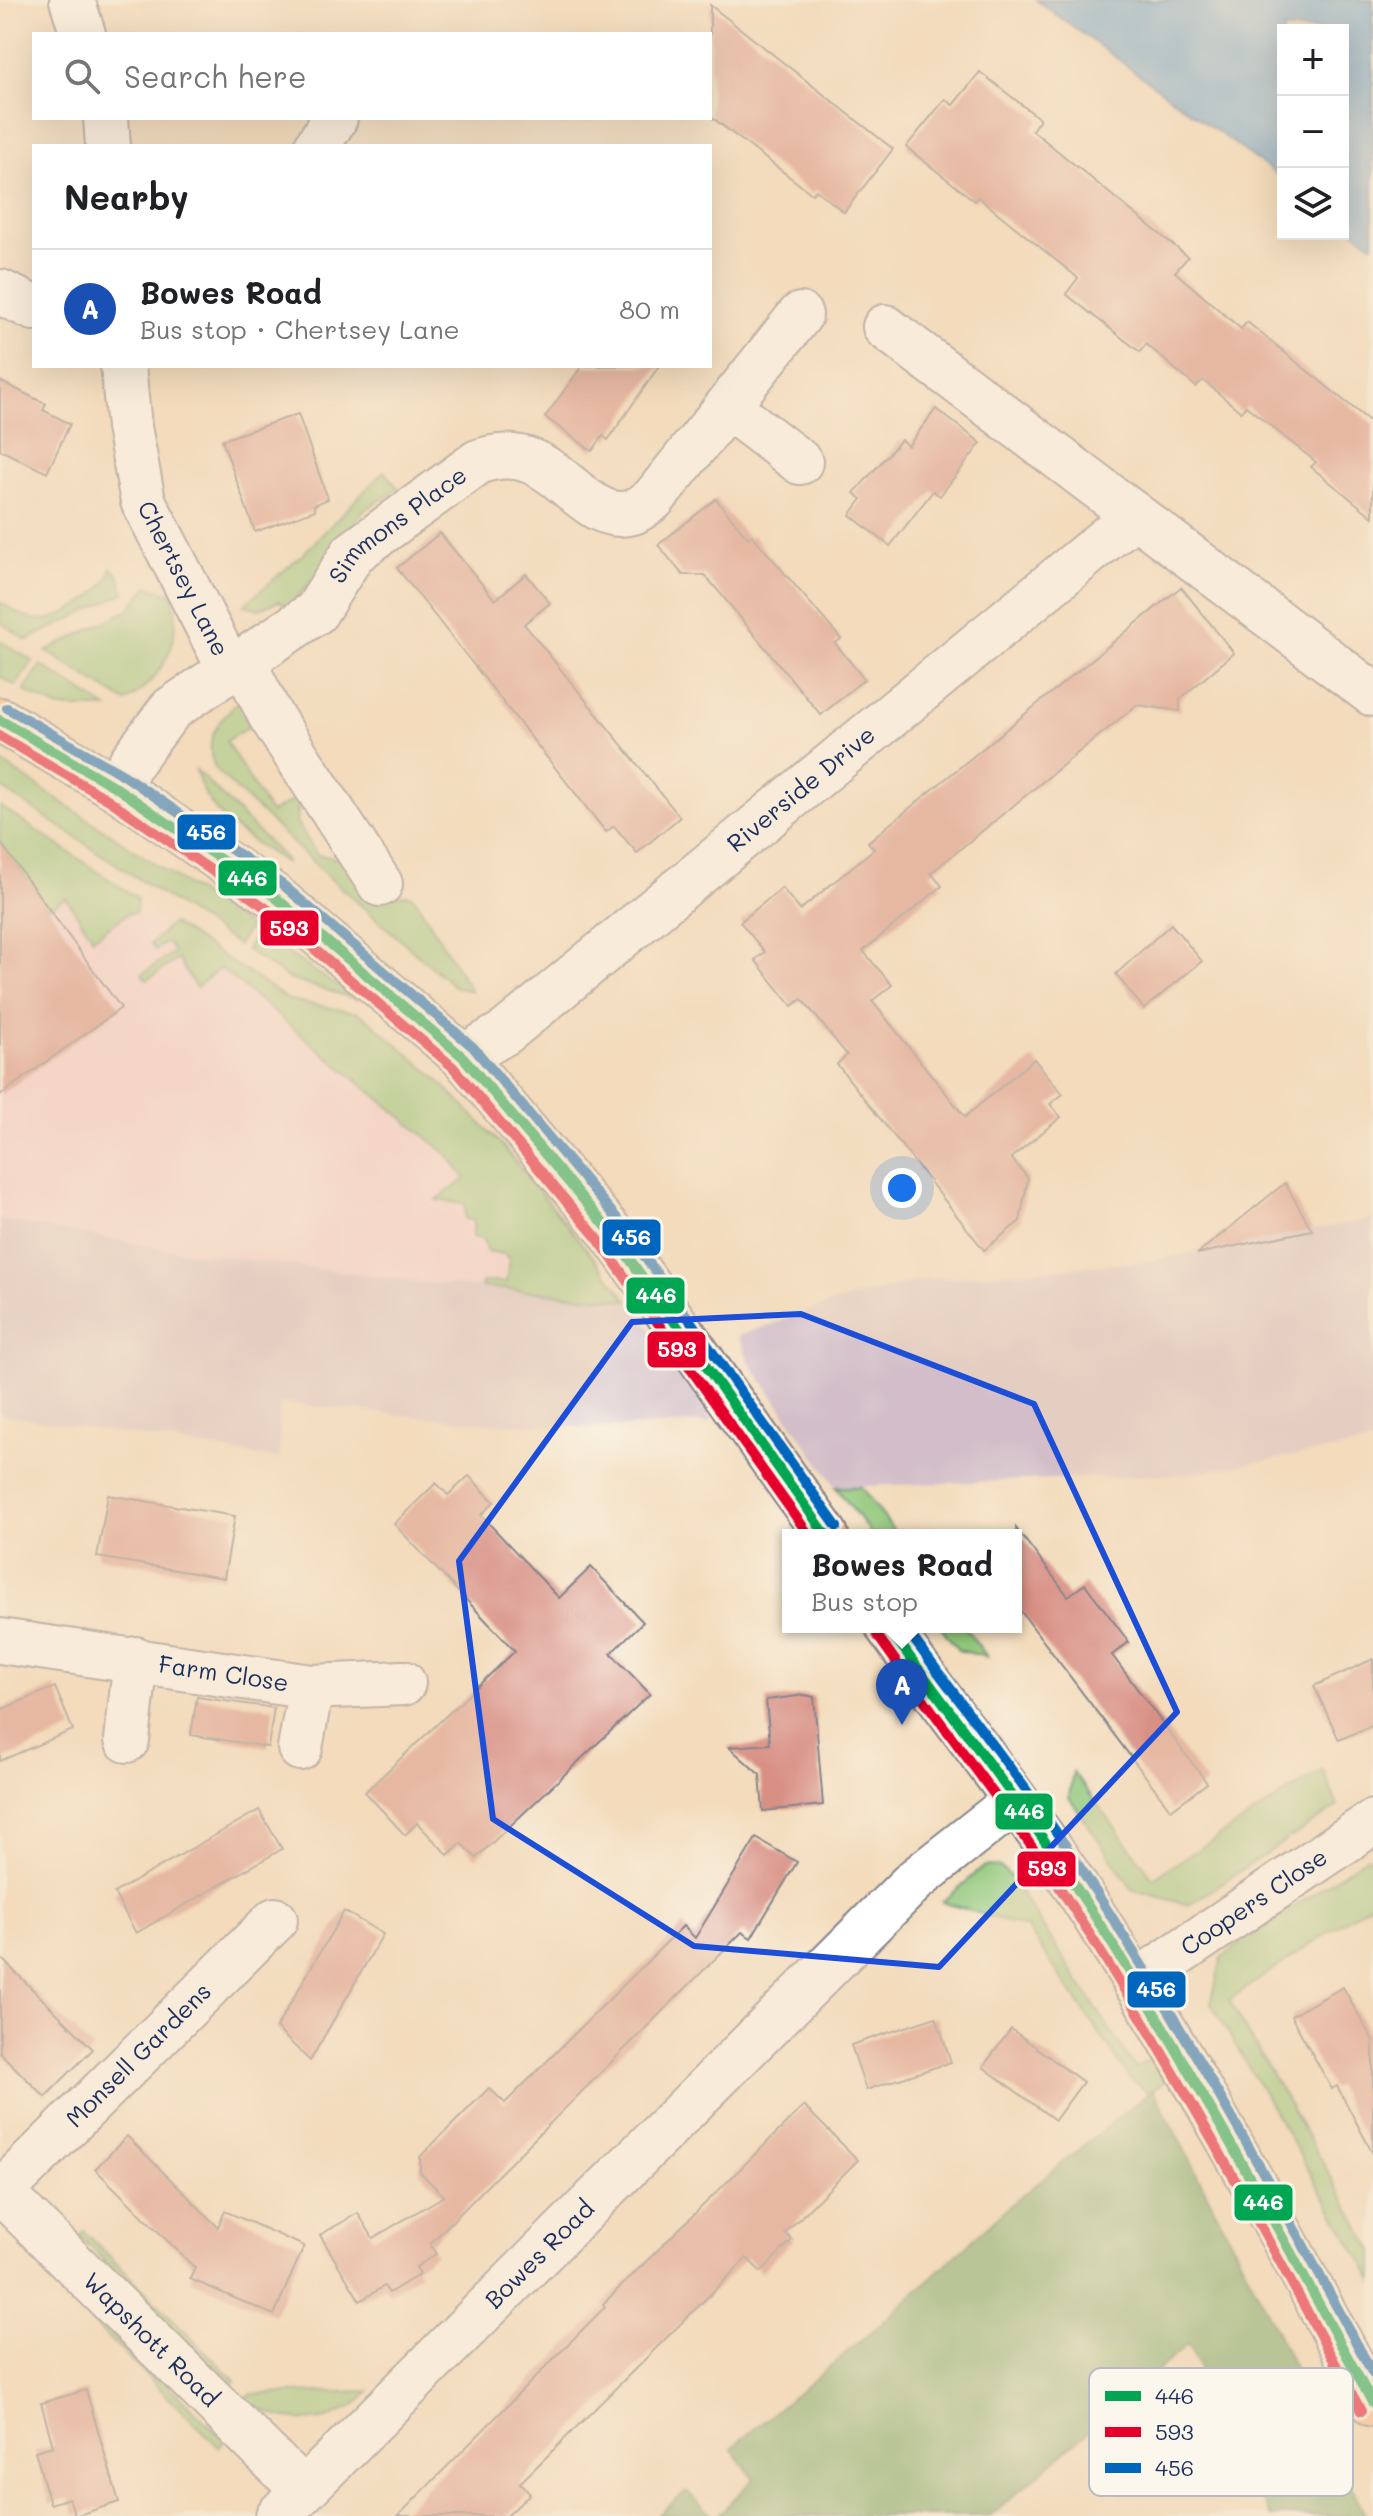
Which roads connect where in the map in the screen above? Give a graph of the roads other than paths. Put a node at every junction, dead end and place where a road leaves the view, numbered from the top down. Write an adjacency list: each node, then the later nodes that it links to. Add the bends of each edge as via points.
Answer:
1 (72, 0): 2 (street)
2 (82, 32)
3 (106, 120): 5 (street)
4 (334, 120): 6 (street)
5 (108, 144)
6 (318, 144)
7 (0, 292): 8 (street)
8 (32, 307)
9 (800, 315): 12 (street, Simmons Place)
10 (885, 327): 14 (street)
11 (123, 368): 15 (street, Chertsey Lane, via 143,501)
12 (728, 407): 13 (street); 15 (street, Simmons Place, via 653,499 632,512 593,506 523,456 499,454 478,462 373,535 337,575 316,612)
13 (800, 462)
14 (1135, 515): 16 (street); 20 (street, Riverside Drive, via 519,1022)
15 (237, 668): 18 (street, Chertsey Lane, via 171,709); 19 (street, Chertsey Lane)
16 (1373, 694)
17 (0, 720): 18 (main road)
18 (117, 788): 20 (main road, via 275,897)
19 (380, 884)
20 (463, 1057): 21 (main road, via 609,1230)
21 (822, 1529)
22 (892, 1633): 29 (main road)
23 (0, 1641): 24 (street, Farm Close)
24 (136, 1659): 26 (street, Farm Close); 27 (street, Farm Close)
25 (403, 1683): 26 (street, Farm Close)
26 (311, 1687): 28 (street, Farm Close)
27 (127, 1740)
28 (300, 1748)
29 (1014, 1802): 32 (main road); 35 (street, Bowes Road, via 914,1881)
30 (1367, 1835): 32 (street, Coopers Close)
31 (275, 1920): 33 (street, Monsell Gardens)
32 (1135, 1983): 34 (main road)
33 (0, 2191): 35 (street, Wapshott Road)
34 (1373, 2404)
35 (291, 2503)

